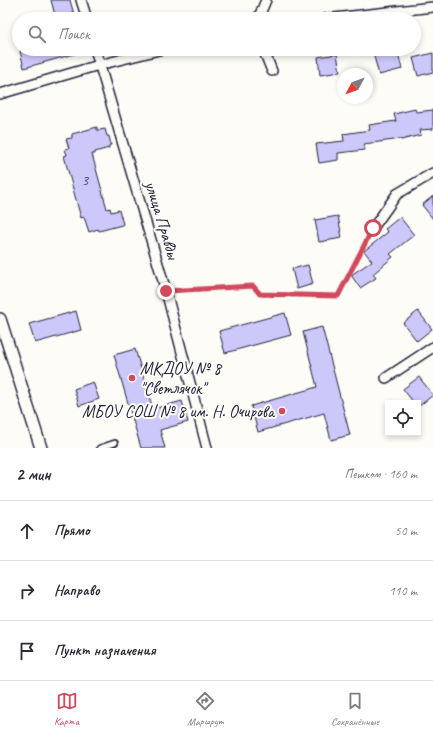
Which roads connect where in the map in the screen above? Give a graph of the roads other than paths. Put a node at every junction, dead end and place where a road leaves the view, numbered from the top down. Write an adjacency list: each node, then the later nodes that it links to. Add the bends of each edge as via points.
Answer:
1 (81, 0): 4 (street)
2 (266, 0): 5 (street)
3 (433, 7): 6 (street)
4 (84, 12)
5 (261, 12)
6 (388, 12)
7 (97, 56): 10 (street, улица Правды)
8 (135, 56): 10 (street)
9 (266, 56): 11 (street)
10 (99, 65): 12 (street); 21 (street, улица Правды, via 166,291)
11 (272, 71)
12 (0, 94)
13 (433, 174): 14 (street, via 397,194)
14 (373, 228)
15 (0, 319): 19 (street)
16 (433, 347): 17 (street)
17 (386, 378)
18 (116, 443): 20 (lane)
19 (41, 448)
20 (100, 448)
21 (207, 448)

